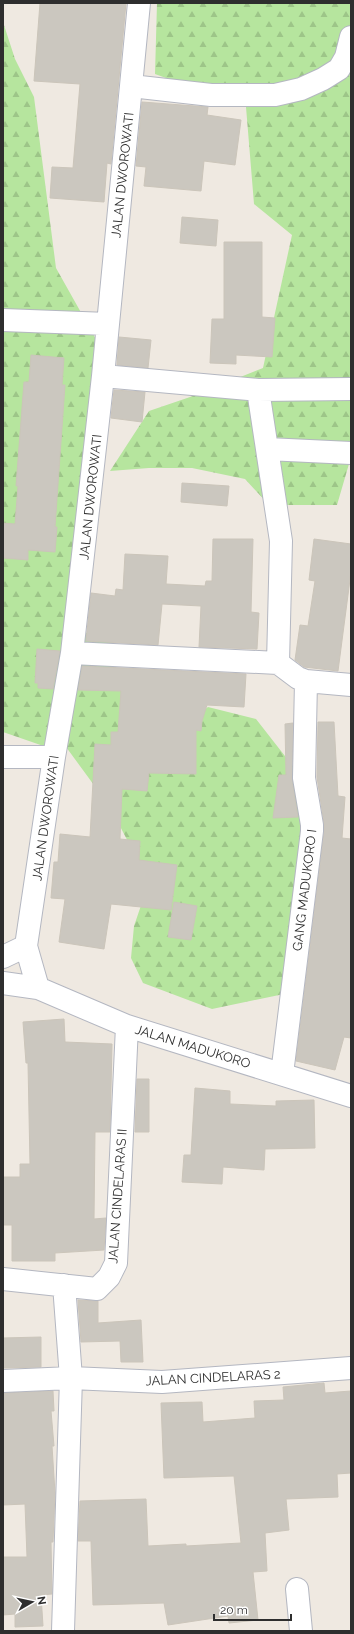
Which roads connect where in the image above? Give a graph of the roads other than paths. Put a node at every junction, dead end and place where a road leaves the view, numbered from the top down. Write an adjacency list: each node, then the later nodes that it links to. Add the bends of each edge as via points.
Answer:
1 (139, 3): 3 (street, JALAN DWOROWATI)
2 (351, 37): 3 (street, via 346,57 339,69 301,88 275,95 211,95)
3 (131, 86): 5 (street, JALAN DWOROWATI)
4 (3, 320): 5 (street)
5 (108, 324): 6 (street, JALAN DWOROWATI)
6 (103, 376): 8 (street); 11 (street, JALAN DWOROWATI)
7 (351, 389): 8 (street)
8 (258, 390): 9 (street)
9 (267, 449): 10 (street); 12 (street, via 281,541)
10 (351, 454)
11 (72, 653): 12 (street); 16 (street, JALAN DWOROWATI)
12 (278, 663): 13 (street)
13 (306, 681): 14 (street); 22 (street, GANG MADUKORO I, via 304,778 312,831)
14 (351, 685)
15 (3, 757): 16 (street)
16 (54, 758): 17 (street, JALAN DWOROWATI)
17 (26, 946): 18 (street); 20 (street, JALAN DWOROWATI)
18 (3, 957)
19 (3, 983): 20 (street, JALAN MADUKORO)
20 (38, 988): 21 (street, JALAN MADUKORO)
21 (127, 1026): 22 (street, JALAN MADUKORO); 25 (street, JALAN CINDELARAS II, via 116,1263 109,1277 97,1289)
22 (282, 1074): 23 (street, JALAN MADUKORO)
23 (351, 1096)
24 (3, 1279): 25 (street, JALAN CINDELARAS II)
25 (64, 1285): 27 (street)
26 (351, 1368): 27 (street, JALAN CINDELARAS 2, via 162,1382)
27 (71, 1378): 28 (street, JALAN CINDELARAS 2); 30 (street)
28 (3, 1381)
29 (297, 1589): 31 (street)
30 (63, 1631)
31 (301, 1631)

